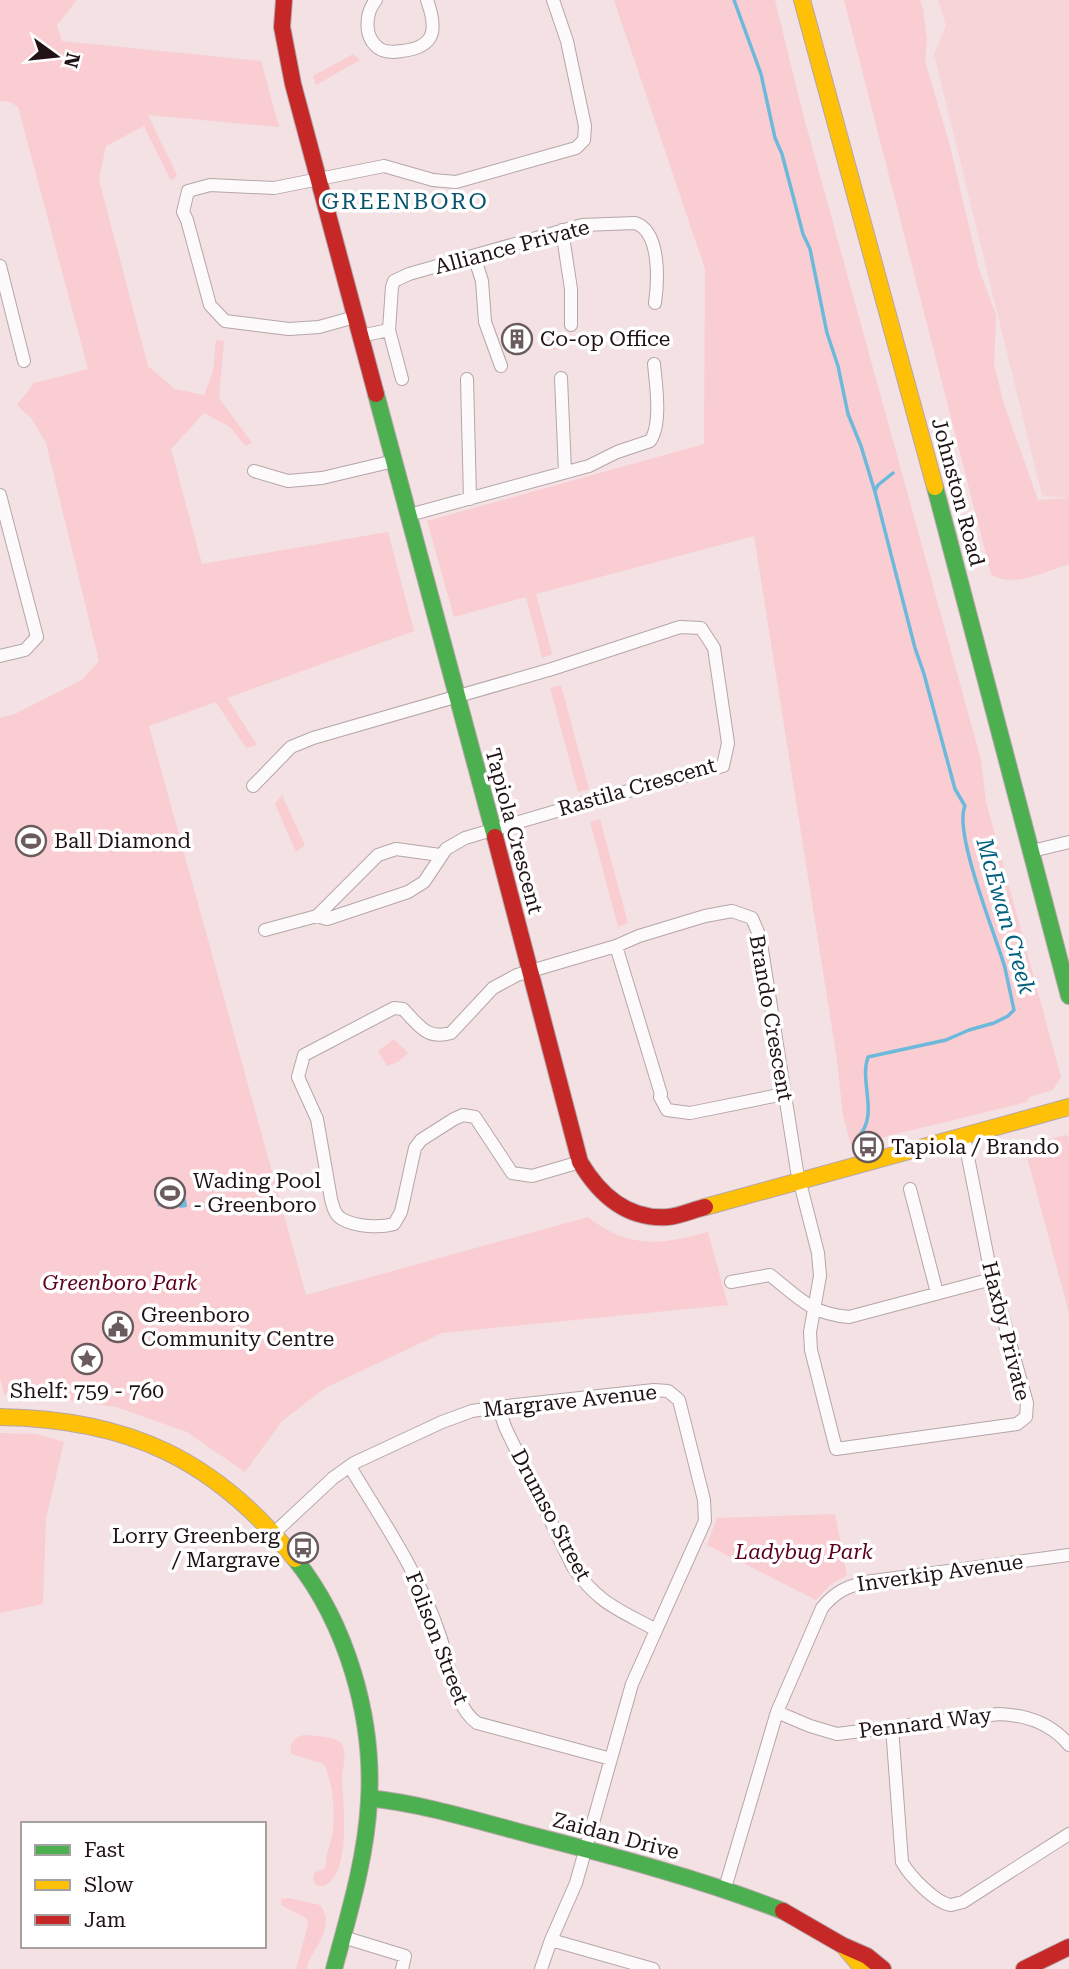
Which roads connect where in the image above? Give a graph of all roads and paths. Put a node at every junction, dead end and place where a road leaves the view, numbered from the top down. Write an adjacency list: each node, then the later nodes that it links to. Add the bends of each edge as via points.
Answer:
1 (284, 0): 6 (street, Tapiola Crescent, via 285,50)
2 (376, 0): 3 (street, via 369,8 368,31 374,43 389,52 425,45 434,26)
3 (427, 0)
4 (553, 0): 6 (street, via 585,125 584,140 576,148 456,182 384,166)
5 (802, 0): 33 (street, Johnston Road)
6 (320, 179): 12 (street, Tapiola Crescent); 12 (street, via 274,188 210,185 188,191 183,212 210,305 225,321 289,329)
7 (562, 230): 8 (street, Alliance Private); 11 (street, Alliance Private, via 591,224 642,225 656,258); 13 (street)
8 (474, 256): 14 (street, Alliance Private, via 394,281); 18 (street, via 482,281 485,322)
9 (0, 266): 10 (street)
10 (2, 285): 16 (street)
11 (655, 303)
12 (355, 317): 15 (street, Tapiola Crescent)
13 (571, 325)
14 (389, 330): 15 (street); 20 (street, Alliance Private)
15 (360, 336): 22 (street, Tapiola Crescent)
16 (24, 361)
17 (654, 364): 24 (street, via 653,438)
18 (501, 366)
19 (561, 378): 24 (street)
20 (402, 379)
21 (467, 379): 26 (street)
22 (394, 461): 23 (street, via 288,481); 27 (street, Tapiola Crescent)
23 (254, 471)
24 (565, 472): 26 (street)
25 (0, 495): 28 (street, via 37,637 25,650)
26 (470, 499): 27 (street)
27 (409, 515): 29 (street, Tapiola Crescent)
28 (0, 656)
29 (456, 696): 30 (street, via 291,747); 31 (street, Tapiola Crescent); 31 (street, Rastila Crescent, via 680,627 702,628 714,648 728,743 723,765)
30 (253, 786)
31 (493, 830): 34 (street, via 465,838); 38 (street, Tapiola Crescent)
32 (1069, 842): 33 (street)
33 (1031, 851): 39 (street, Johnston Road)
34 (440, 855): 35 (street, via 424,882 408,892 327,919); 35 (street, via 396,849 378,855)
35 (317, 916): 36 (street)
36 (265, 930)
37 (616, 946): 38 (street, Brando Crescent); 40 (street, via 667,1110 690,1113); 40 (street, Brando Crescent, via 719,913 732,911 752,918 760,937)
38 (531, 970): 43 (street, Tapiola Crescent); 43 (street, Brando Crescent, via 493,988 451,1034 429,1035 403,1009 394,1008 304,1055 298,1077 317,1119 331,1199 342,1219 384,1227 394,1224 401,1212 415,1148 463,1115 475,1117 512,1173 532,1176)
39 (1069, 996)
40 (784, 1094): 44 (street, Brando Crescent)
41 (1069, 1107): 42 (street, Tapiola Crescent)
42 (964, 1137): 44 (street, Tapiola Crescent); 46 (street, Haxby Private)
43 (580, 1161): 44 (street, Tapiola Crescent, via 604,1196 631,1212 654,1217 669,1217)
44 (800, 1181): 49 (street, Brando Crescent, via 818,1253)
45 (910, 1189): 48 (street)
46 (992, 1279): 48 (street); 52 (street, Haxby Private, via 1027,1403 1026,1417 1017,1424)
47 (731, 1282): 49 (street, via 770,1275)
48 (937, 1293): 49 (street, via 849,1317)
49 (816, 1311): 52 (street, Brando Crescent, via 811,1350)
50 (498, 1407): 53 (street, Margrave Avenue, via 442,1422); 56 (street, Drumso Street, via 573,1566 610,1606); 56 (street, Margrave Avenue, via 654,1390 668,1391 679,1400 705,1521)
51 (0, 1417): 54 (street, via 74,1423 170,1453 225,1487)
52 (836, 1449)
53 (350, 1466): 54 (street, Margrave Avenue); 60 (street, Folison Street, via 424,1593 468,1716 477,1723)
54 (273, 1534): 61 (street, via 306,1573 334,1621 360,1701)
55 (1069, 1555): 57 (street, Inverkip Avenue, via 844,1588 822,1608)
56 (656, 1630): 60 (street, Margrave Avenue, via 632,1684)
57 (776, 1712): 58 (street, Pennard Way, via 837,1734); 64 (street, Inverkip Avenue)
58 (892, 1727): 59 (street, Pennard Way, via 1012,1714 1051,1728); 62 (street, via 902,1862 909,1875 939,1900 951,1905 963,1902)
59 (1069, 1745)
60 (611, 1759): 63 (street, Margrave Avenue)
61 (369, 1798): 63 (street, Zaidan Drive, via 433,1809); 65 (street, via 362,1856)
62 (1069, 1834)
63 (585, 1850): 64 (street, Zaidan Drive); 66 (street, Margrave Avenue)
64 (725, 1888): 67 (street, Zaidan Drive, via 787,1912)
65 (343, 1937): 70 (street); 71 (street, via 405,1956)
66 (551, 1940): 72 (street, Margrave Avenue); 73 (street)
67 (842, 1945): 74 (street, Zaidan Drive); 75 (street, Zaidan Drive)
68 (1069, 1947): 69 (street)
69 (1048, 1963): 76 (street, via 1035,1962)
70 (334, 1969)
71 (402, 1969)
72 (541, 1969)
73 (653, 1969)
74 (863, 1969)
75 (883, 1969)
76 (1024, 1969)

